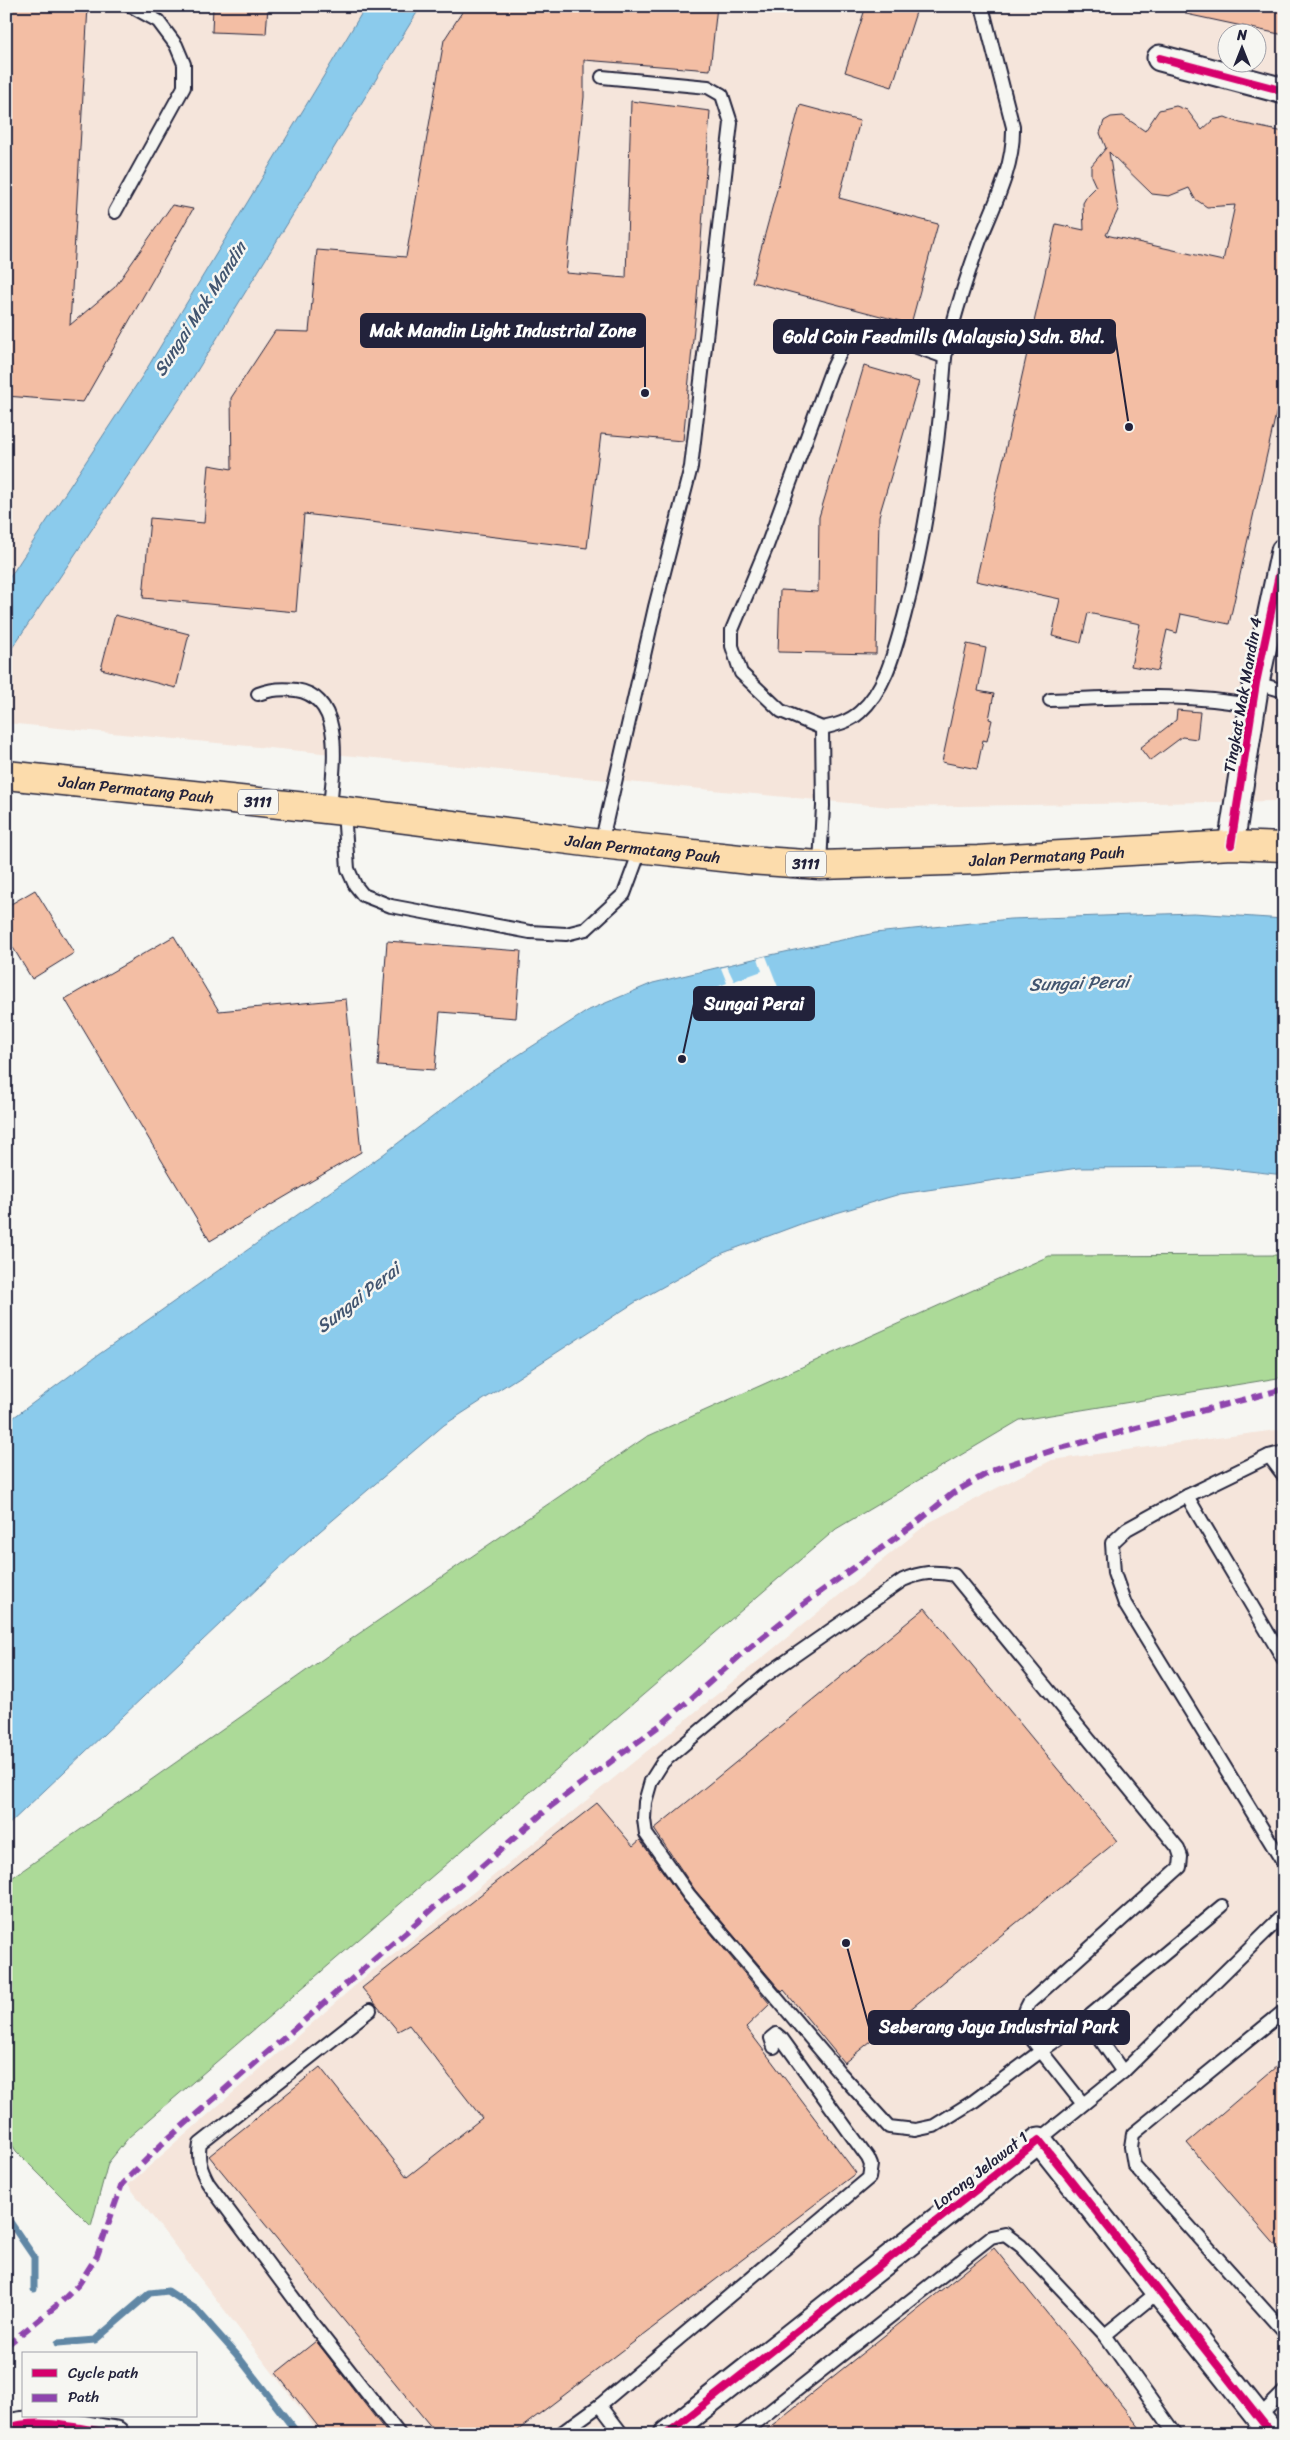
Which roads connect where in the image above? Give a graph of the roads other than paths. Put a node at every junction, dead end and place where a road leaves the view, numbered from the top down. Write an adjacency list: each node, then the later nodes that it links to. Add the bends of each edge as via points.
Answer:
1 (130, 6): 6 (lane, via 158,21 176,45 184,64 184,88)
2 (982, 6): 7 (lane, via 1013,127 1013,147 1008,169 964,282)
3 (1160, 58): 5 (street)
4 (602, 77): 16 (lane, via 708,87 722,95 731,123 691,467 655,607)
5 (1284, 91)
6 (115, 212)
7 (945, 357): 13 (lane, via 931,496 912,588 893,657 876,694 860,713 841,724); 13 (lane, via 873,335 855,337 843,346 732,630 732,646 741,673 781,711)
8 (1284, 551): 11 (street, Tingkat Mak Mandin 4)
9 (1284, 691): 11 (lane)
10 (258, 694): 15 (lane, via 277,689 305,692 323,706 331,722 333,737)
11 (1255, 694): 12 (lane, via 1208,698); 17 (street, Tingkat Mak Mandin 4)
12 (1050, 700)
13 (822, 728): 20 (lane)
14 (6, 775): 15 (main road, Jalan Permatang Pauh / 3111)
15 (337, 811): 16 (main road, Jalan Permatang Pauh / 3111); 19 (lane, via 348,869 354,885 363,895 392,906 530,932 566,934 586,929 624,894)
16 (601, 844): 19 (main road, Jalan Permatang Pauh / 3111)
17 (1231, 845): 18 (main road, Jalan Permatang Pauh / 3111); 20 (main road, Jalan Permatang Pauh / 3111, via 978,860)
18 (1284, 847)
19 (641, 848): 20 (main road, Jalan Permatang Pauh / 3111)
20 (820, 865)
21 (1284, 1452): 22 (lane)
22 (1269, 1456): 23 (lane); 24 (lane)
23 (1284, 1476)
24 (1187, 1496): 25 (lane); 26 (lane, via 1127,1529 1112,1543 1114,1573 1125,1604)
25 (1284, 1660)
26 (1284, 1864)
27 (1222, 1906): 31 (lane)
28 (1284, 1914): 34 (lane)
29 (370, 2010): 45 (lane, via 200,2144 198,2156 208,2183)
30 (1284, 2012): 38 (lane, via 1133,2134 1131,2147 1134,2165)
31 (1086, 2019): 33 (lane); 34 (lane)
32 (774, 2047): 41 (lane, via 771,2038 776,2034 868,2158 871,2165 869,2178)
33 (1041, 2051): 33 (lane, via 934,2126 915,2130 889,2127 689,1896 646,1834 645,1802 651,1782 663,1762 765,1676 903,1580 919,1573 937,1571 954,1575 1178,1848 1181,1857 1180,1867 1029,2003 1022,2024); 35 (lane)
34 (1123, 2072): 35 (lane)
35 (1083, 2104): 36 (lane)
36 (1039, 2140): 37 (street, Lorong Jelawat 1); 48 (street, Lorong Jelawat 1)
37 (1159, 2291): 39 (lane); 42 (street, Lorong Jelawat 1)
38 (1284, 2332)
39 (1105, 2335): 49 (lane, via 1021,2246 1005,2234 991,2237); 50 (lane)
40 (1284, 2392): 42 (lane)
41 (600, 2405): 46 (lane); 47 (lane)
42 (1266, 2425)
43 (6, 2428): 44 (street, via 17,2424 40,2424)
44 (116, 2434)
45 (399, 2434)
46 (560, 2434)
47 (622, 2434)
48 (667, 2434)
49 (741, 2434)
50 (1175, 2434)

